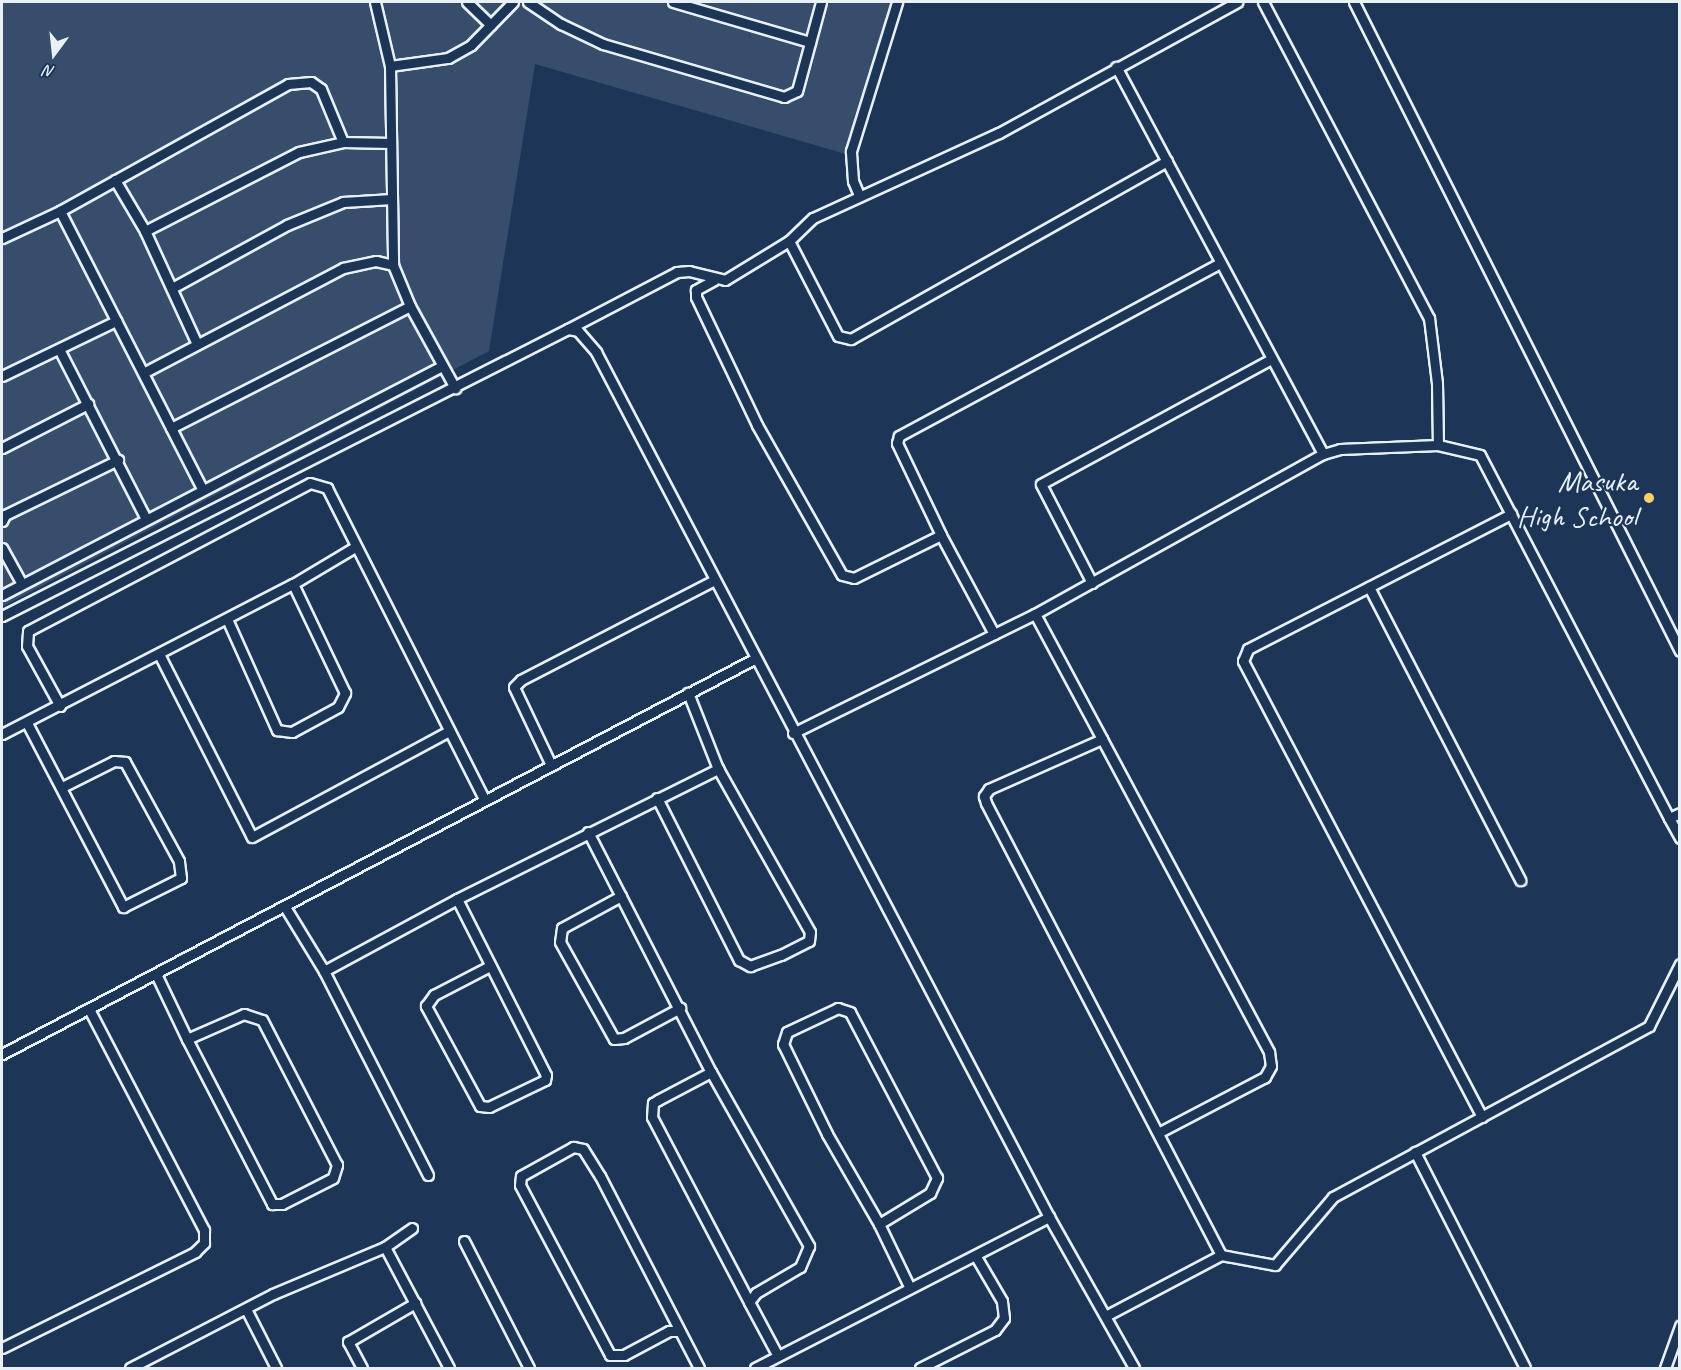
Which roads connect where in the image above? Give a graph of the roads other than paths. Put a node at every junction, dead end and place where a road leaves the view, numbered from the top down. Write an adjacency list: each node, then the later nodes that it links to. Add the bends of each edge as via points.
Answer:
1 (375, 2): 13 (street)
2 (467, 2): 11 (street)
3 (513, 2): 11 (street)
4 (528, 2): 12 (street, via 561,24 603,44 784,97 796,91)
5 (673, 2): 12 (street)
6 (821, 2): 12 (street)
7 (897, 2): 19 (street, via 851,151 853,181)
8 (1237, 2): 14 (street)
9 (1263, 2): 41 (street, via 1429,318 1437,383)
10 (1354, 2): 62 (street)
11 (491, 25): 13 (street, via 471,45 448,58)
12 (810, 42)
13 (390, 66): 16 (street)
14 (1116, 67): 17 (street); 19 (street, via 999,133)
15 (343, 142): 16 (street); 18 (street, via 321,89 311,82 299,82); 22 (street, via 299,152)
16 (391, 143): 20 (street)
17 (1167, 161): 24 (street, via 851,339 838,336); 25 (street)
18 (115, 180): 21 (street); 22 (street)
19 (859, 195): 24 (street, via 813,218)
20 (392, 199): 26 (street); 28 (street, via 343,202 297,221)
21 (60, 211): 23 (street); 30 (street)
22 (145, 231): 28 (street)
23 (2, 238)
24 (789, 241): 27 (street, via 725,280)
25 (1220, 263): 34 (street); 49 (street, via 899,436 897,443)
26 (393, 265): 29 (street); 32 (street, via 376,261 343,268)
27 (714, 280): 31 (street, via 689,271 677,272); 49 (street, via 696,290 696,297 757,425 842,575 854,578)
28 (172, 288): 32 (street)
29 (410, 306): 35 (street); 40 (street)
30 (116, 321): 33 (street); 36 (street)
31 (568, 329): 38 (street); 52 (street, via 578,331 596,352)
32 (196, 342): 36 (street)
33 (59, 349): 37 (street); 39 (street)
34 (1271, 359): 43 (street); 54 (street, via 1041,484)
35 (441, 366): 38 (street); 45 (street)
36 (145, 372): 40 (street)
37 (2, 376)
38 (455, 388): 59 (street)
39 (88, 404): 42 (street); 44 (street)
40 (171, 428): 45 (street)
41 (1438, 445): 43 (street, via 1340,449); 46 (street, via 1480,455)
42 (2, 448)
43 (1323, 454): 54 (street)
44 (118, 460): 47 (street); 48 (street, via 5,516)
45 (202, 489): 47 (street)
46 (1511, 514): 56 (street); 78 (street)
47 (146, 519): 53 (street)
48 (2, 521)
49 (941, 535): 61 (street)
50 (355, 547): 55 (street); 66 (street, via 327,488 310,483 28,631 27,646); 68 (street)
51 (2, 548): 53 (street)
52 (713, 581): 64 (street); 72 (street, via 520,680 514,687)
53 (21, 582): 57 (street)
54 (1092, 583): 58 (street)
55 (293, 584): 60 (street); 60 (street, via 345,693 338,707 292,732 277,730)
56 (1369, 587): 81 (street); 94 (street, via 1248,650 1243,661)
57 (2, 595)
58 (1035, 614): 61 (street); 71 (street)
59 (2, 616)
60 (227, 619): 63 (street)
61 (994, 634): 69 (street)
62 (1680, 651)
63 (159, 654): 66 (street); 68 (street, via 252,837)
64 (754, 659): 65 (street); 69 (street)
65 (688, 693): 72 (street); 73 (street)
66 (60, 706): 67 (street)
67 (27, 723): 70 (street); 74 (street)
68 (449, 731): 76 (street)
69 (793, 733): 98 (street)
70 (2, 734)
71 (1102, 739): 95 (street, via 1269,1052 1271,1066 1265,1077); 95 (street, via 988,789 984,796)
72 (551, 765): 76 (street)
73 (718, 769): 75 (street); 75 (street, via 810,932 809,941 781,955 750,966 739,960)
74 (62, 786): 74 (street, via 114,761 125,762 179,861 181,878 123,907)
75 (657, 798): 79 (street)
76 (484, 799): 84 (street)
77 (1680, 813): 78 (street)
78 (1669, 818): 80 (street)
79 (588, 832): 82 (street); 83 (street)
80 (1680, 838)
81 (1520, 880)
82 (621, 896): 89 (street); 89 (street, via 562,928 560,942 614,1039 624,1038)
83 (458, 899): 86 (street); 87 (street)
84 (285, 907): 87 (street); 88 (street)
85 (1680, 964): 94 (street, via 1649,1026)
86 (490, 966): 86 (street, via 546,1075 545,1080 489,1107 480,1106 426,1006 435,995)
87 (324, 970): 97 (street)
88 (156, 974): 90 (street); 91 (street)
89 (680, 1008): 93 (street)
90 (89, 1009): 92 (street); 112 (street, via 204,1230 204,1243 195,1252)
91 (187, 1039): 91 (street, via 272,1204 282,1204 333,1178 337,1166 262,1020 244,1014)
92 (2, 1054)
93 (711, 1072): 106 (street, via 809,1245 800,1267 756,1293); 106 (street, via 653,1103 652,1117)
94 (1482, 1118): 96 (street)
95 (1160, 1132): 104 (street)
96 (1416, 1152): 104 (street, via 1333,1197 1275,1265); 123 (street)
97 (428, 1175)
98 (1048, 1217): 103 (street); 109 (street)
99 (879, 1224): 99 (street, via 827,1134 783,1044 786,1032 838,1008 850,1011 937,1178 930,1193); 105 (street)
100 (412, 1228): 102 (street)
101 (464, 1241): 118 (street)
102 (386, 1247): 107 (street); 108 (street)
103 (975, 1255): 105 (street); 121 (street, via 1002,1301 1004,1318 995,1330)
104 (1221, 1255): 109 (street)
105 (910, 1288): 113 (street)
106 (749, 1302): 113 (street)
107 (415, 1303): 116 (street, via 348,1342); 117 (street)
108 (246, 1309): 114 (street); 115 (street)
109 (1107, 1315): 122 (street)
110 (1680, 1326): 124 (street)
111 (679, 1331): 111 (street, via 669,1331 624,1355 610,1355 520,1185 521,1176 573,1147 583,1149); 119 (street)
112 (2, 1348)
113 (778, 1356): 120 (street)
114 (130, 1368)
115 (276, 1368)
116 (362, 1368)
117 (449, 1368)
118 (530, 1368)
119 (699, 1368)
120 (755, 1368)
121 (920, 1368)
122 (1134, 1368)
123 (1525, 1368)
124 (1665, 1368)

